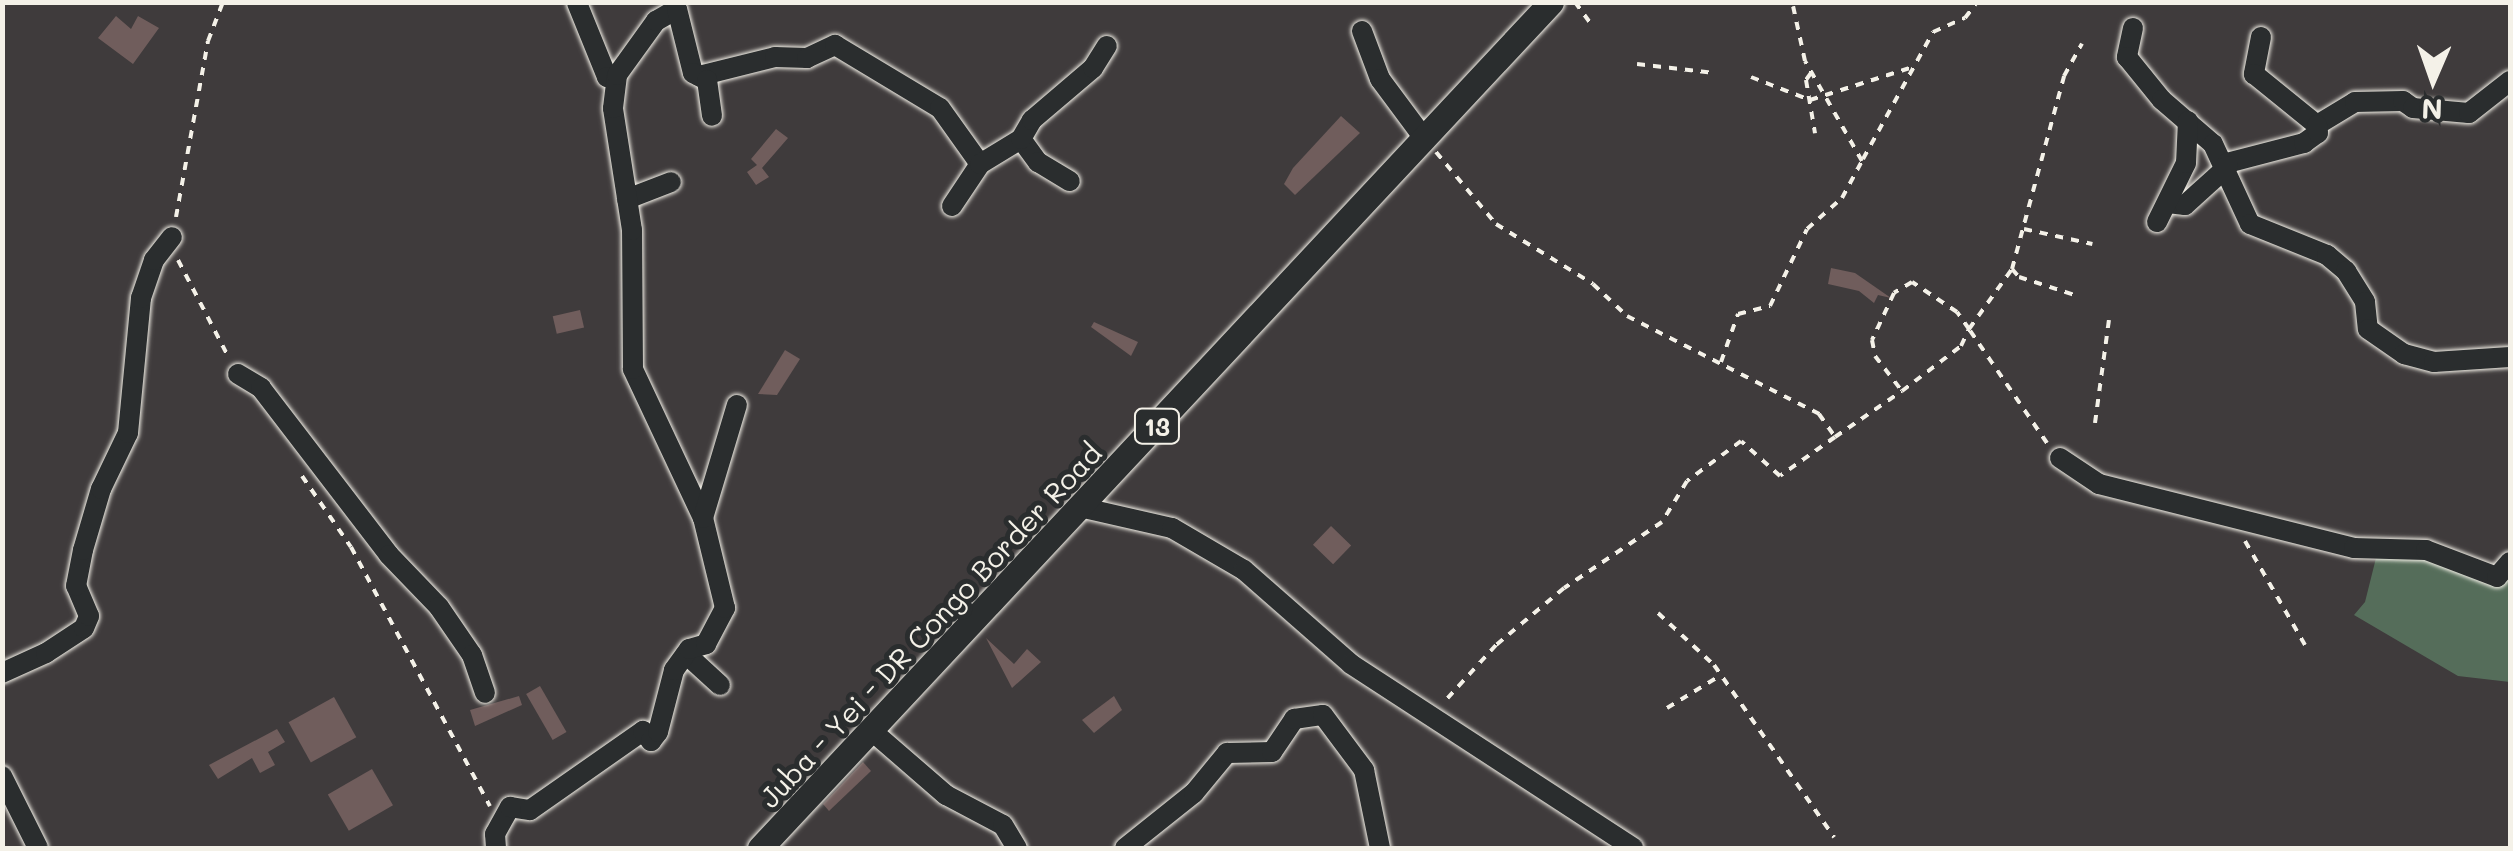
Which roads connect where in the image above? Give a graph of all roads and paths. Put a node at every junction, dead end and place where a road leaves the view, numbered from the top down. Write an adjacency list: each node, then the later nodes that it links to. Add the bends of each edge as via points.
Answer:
1 (1551, 2): 28 (main road, Juba - Yei - DR Congo Border Road / 13)
2 (1575, 2): 6 (path)
3 (1978, 2): 13 (path, via 1965,18 1933,32)
4 (576, 3): 18 (street, via 607,77)
5 (1793, 6): 15 (path)
6 (1590, 23)
7 (2133, 28): 25 (street, via 2127,57)
8 (1362, 31): 28 (street, via 1380,79)
9 (2261, 37): 26 (street, via 2254,74)
10 (2082, 44): 39 (path, via 2064,76)
11 (1107, 46): 29 (street)
12 (1637, 64): 14 (path)
13 (1914, 68): 20 (path); 30 (path)
14 (1714, 73)
15 (1811, 73): 20 (path); 21 (path)
16 (700, 76): 18 (street, via 693,73 677,8 656,21); 24 (street); 31 (street, via 775,57 807,58 835,45 940,108)
17 (1751, 77): 21 (path)
18 (616, 79): 35 (street, via 612,108)
19 (2510, 81): 22 (street)
20 (1824, 95): 21 (path); 30 (path)
21 (1810, 100): 27 (path)
22 (2482, 108): 23 (street, via 2498,103); 26 (street, via 2448,112 2403,101 2355,102)
23 (2510, 110)
24 (712, 116)
25 (2188, 120): 32 (street); 36 (street, via 2186,163)
26 (2317, 125): 32 (street, via 2318,133 2304,143)
27 (1815, 133)
28 (1423, 137): 47 (path, via 1496,224 1594,284 1627,316); 54 (main road, Juba - Yei - DR Congo Border Road / 13)
29 (1021, 139): 31 (street); 33 (street, via 1038,162)
30 (1862, 161): 47 (path, via 1842,198 1807,229 1770,306 1738,314)
31 (980, 164): 37 (street)
32 (2227, 165): 36 (street, via 2185,205); 46 (street, via 2250,224 2326,255 2346,271 2364,302 2368,329 2404,354 2434,362)
33 (1070, 181)
34 (671, 182): 35 (street)
35 (626, 199): 55 (street, via 636,299 633,369)
36 (2168, 203): 38 (street)
37 (952, 206)
38 (2157, 222)
39 (2024, 229): 41 (path); 42 (path)
40 (172, 237): 61 (street, via 154,260 140,298 128,433 101,489 76,586 89,616 84,628 46,654)
41 (2092, 244)
42 (2012, 269): 43 (path, via 2019,278); 45 (path)
43 (2078, 296)
44 (2109, 320): 51 (path)
45 (1970, 329): 49 (path, via 1961,346); 49 (path, via 1927,288 1912,282 1894,293 1872,340 1875,356); 53 (path)
46 (2510, 357)
47 (1720, 362): 52 (path, via 1819,414)
48 (238, 374): 64 (street, via 261,388 389,556 440,607 472,655)
49 (1902, 392): 52 (path)
50 (737, 405): 55 (street)
51 (2095, 423)
52 (1835, 436): 66 (path, via 1780,476 1741,441 1687,480 1662,522 1496,644)
53 (2060, 458): 56 (street, via 2098,484)
54 (1084, 508): 66 (street, via 1172,528 1244,570 1351,664); 67 (main road, Juba - Yei - DR Congo Border Road / 13)
55 (703, 518): 60 (street, via 725,608 706,644)
56 (2237, 519): 57 (street, via 2354,548 2426,550 2497,576); 59 (path, via 2260,572)
57 (2510, 562)
58 (1658, 613): 62 (path)
59 (2306, 645)
60 (686, 654): 63 (street); 72 (street, via 674,670 651,741 642,731 530,810 510,807 495,834)
61 (2, 673)
62 (1721, 675): 65 (path); 69 (path)
63 (720, 685)
64 (484, 693)
65 (1667, 708)
66 (1431, 716): 76 (street)
67 (872, 731): 73 (main road, Juba - Yei - DR Congo Border Road / 13); 74 (street, via 946,795 1003,826)
68 (2, 776): 71 (street)
69 (1834, 837)
70 (1133, 846): 75 (street, via 1183,804 1227,753 1272,752 1294,720 1323,714 1364,770)
71 (38, 848)
72 (496, 848)
73 (760, 848)
74 (1017, 848)
75 (1380, 848)
76 (1633, 848)

